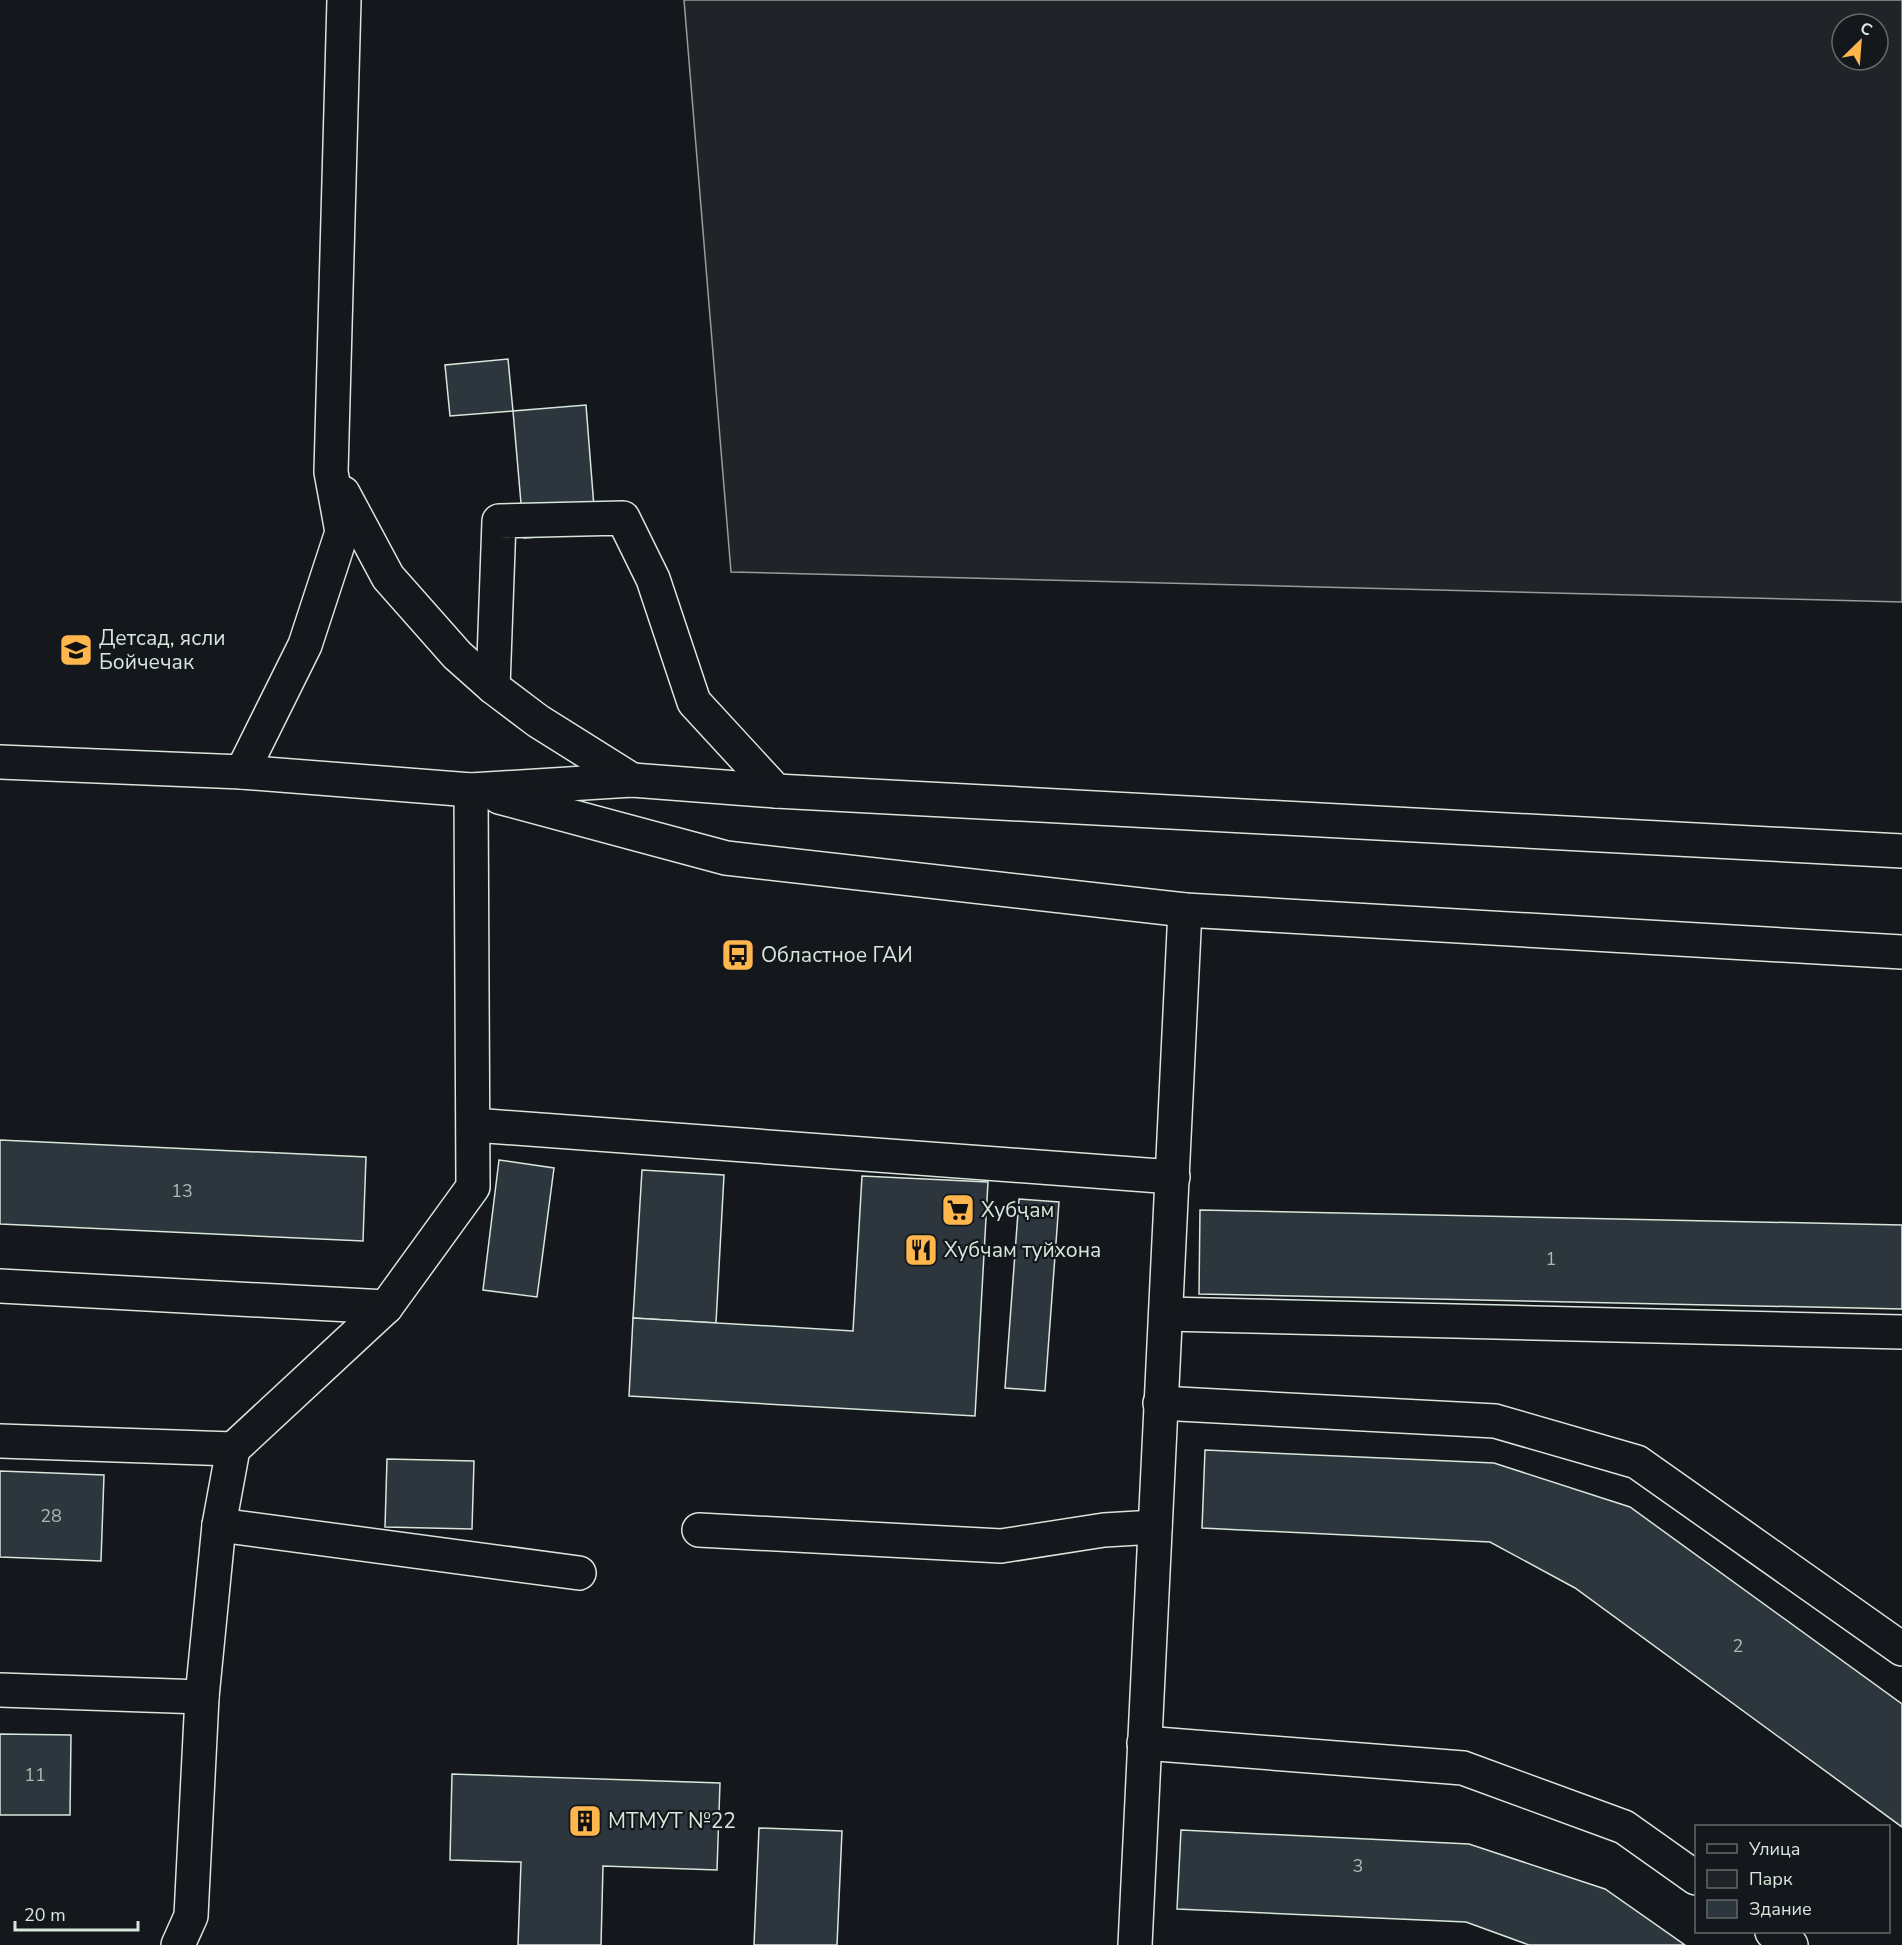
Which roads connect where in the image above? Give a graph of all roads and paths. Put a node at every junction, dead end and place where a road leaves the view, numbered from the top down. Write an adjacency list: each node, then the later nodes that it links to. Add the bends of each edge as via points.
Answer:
1 (344, 0): 2 (main road)
2 (331, 472): 3 (main road, via 388,576 457,655); 5 (main road, via 342,532 306,645)
3 (493, 687): 6 (main road, via 538,721); 8 (main road, via 499,521 623,518 653,579 694,702)
4 (0, 762): 5 (main road)
5 (242, 772): 7 (main road)
6 (632, 780): 7 (main road); 8 (main road)
7 (471, 790): 10 (main road, via 726,858); 12 (main road)
8 (776, 791): 9 (main road)
9 (1902, 851)
10 (1185, 910): 11 (main road); 13 (main road)
11 (1902, 952)
12 (474, 1125): 13 (main road); 15 (main road, via 473,1187)
13 (1173, 1177): 16 (main road)
14 (0, 1287): 15 (main road)
15 (386, 1307): 20 (main road)
16 (1166, 1314): 17 (main road); 18 (main road)
17 (1902, 1332)
18 (1160, 1403): 22 (main road); 25 (main road, via 1495,1421 1637,1462)
19 (0, 1440): 20 (main road)
20 (233, 1449): 21 (main road)
21 (219, 1525): 24 (main road); 27 (main road)
22 (1155, 1527): 23 (main road, via 1001,1545); 28 (main road)
23 (699, 1530)
24 (579, 1573)
25 (1902, 1649)
26 (0, 1690): 27 (main road)
27 (202, 1697): 31 (main road, via 191,1916)
28 (1144, 1743): 29 (main road, via 1463,1768 1624,1827); 32 (main road)
29 (1695, 1877)
30 (1773, 1933): 33 (main road)
31 (178, 1945)
32 (1135, 1945)
33 (1791, 1945)

